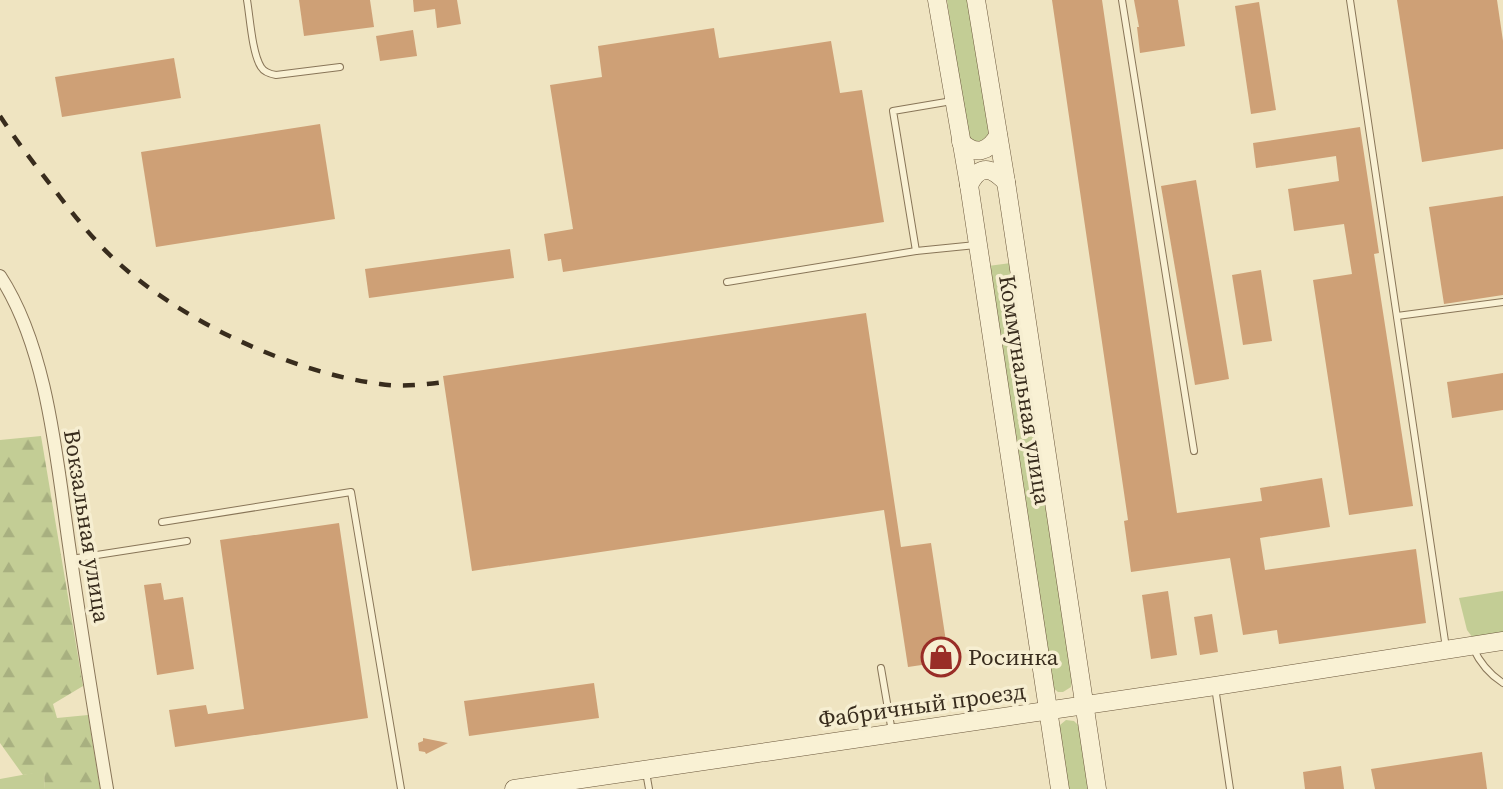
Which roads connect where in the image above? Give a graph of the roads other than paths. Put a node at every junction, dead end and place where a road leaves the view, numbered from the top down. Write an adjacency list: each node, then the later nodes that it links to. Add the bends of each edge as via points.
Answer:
1 (247, 0): 6 (lane, via 260,66 267,73)
2 (937, 0): 7 (main road, Коммунальная улица)
3 (976, 0): 8 (main road, Коммунальная улица)
4 (1122, 0): 18 (lane)
5 (1350, 0): 17 (lane)
6 (340, 67)
7 (954, 100): 9 (main road, Коммунальная улица); 13 (lane, via 893,111)
8 (998, 136): 9 (main road, via 992,145 976,151); 10 (main road, Коммунальная улица)
9 (961, 142): 11 (main road, Коммунальная улица)
10 (1006, 183): 11 (main road, via 996,173 983,170); 28 (main road, Коммунальная улица)
11 (969, 185): 12 (main road, Коммунальная улица)
12 (978, 244): 13 (lane); 29 (main road, Коммунальная улица)
13 (916, 251): 15 (lane)
14 (0, 276): 21 (street, Вокзальная улица, via 37,360)
15 (727, 282)
16 (1503, 302): 17 (lane)
17 (1397, 316): 24 (lane)
18 (1194, 451)
19 (162, 522): 33 (lane, via 351,492)
20 (187, 541): 21 (lane)
21 (71, 559): 32 (street, Вокзальная улица)
22 (1503, 641): 23 (main road, Фабричный проезд)
23 (1472, 646): 24 (main road, Фабричный проезд); 26 (lane, via 1480,662)
24 (1446, 650): 27 (main road, Фабричный проезд)
25 (881, 668): 30 (lane)
26 (1503, 683)
27 (1215, 687): 28 (main road, Фабричный проезд); 38 (lane)
28 (1084, 706): 29 (main road, Фабричный проезд); 37 (main road, Коммунальная улица)
29 (1049, 711): 30 (main road, Фабричный проезд); 36 (main road, Коммунальная улица)
30 (892, 734): 31 (main road, Фабричный проезд)
31 (646, 770): 34 (main road, Фабричный проезд); 35 (lane)
32 (107, 789)
33 (401, 789)
34 (514, 789)
35 (649, 789)
36 (1060, 789)
37 (1097, 789)
38 (1230, 789)

